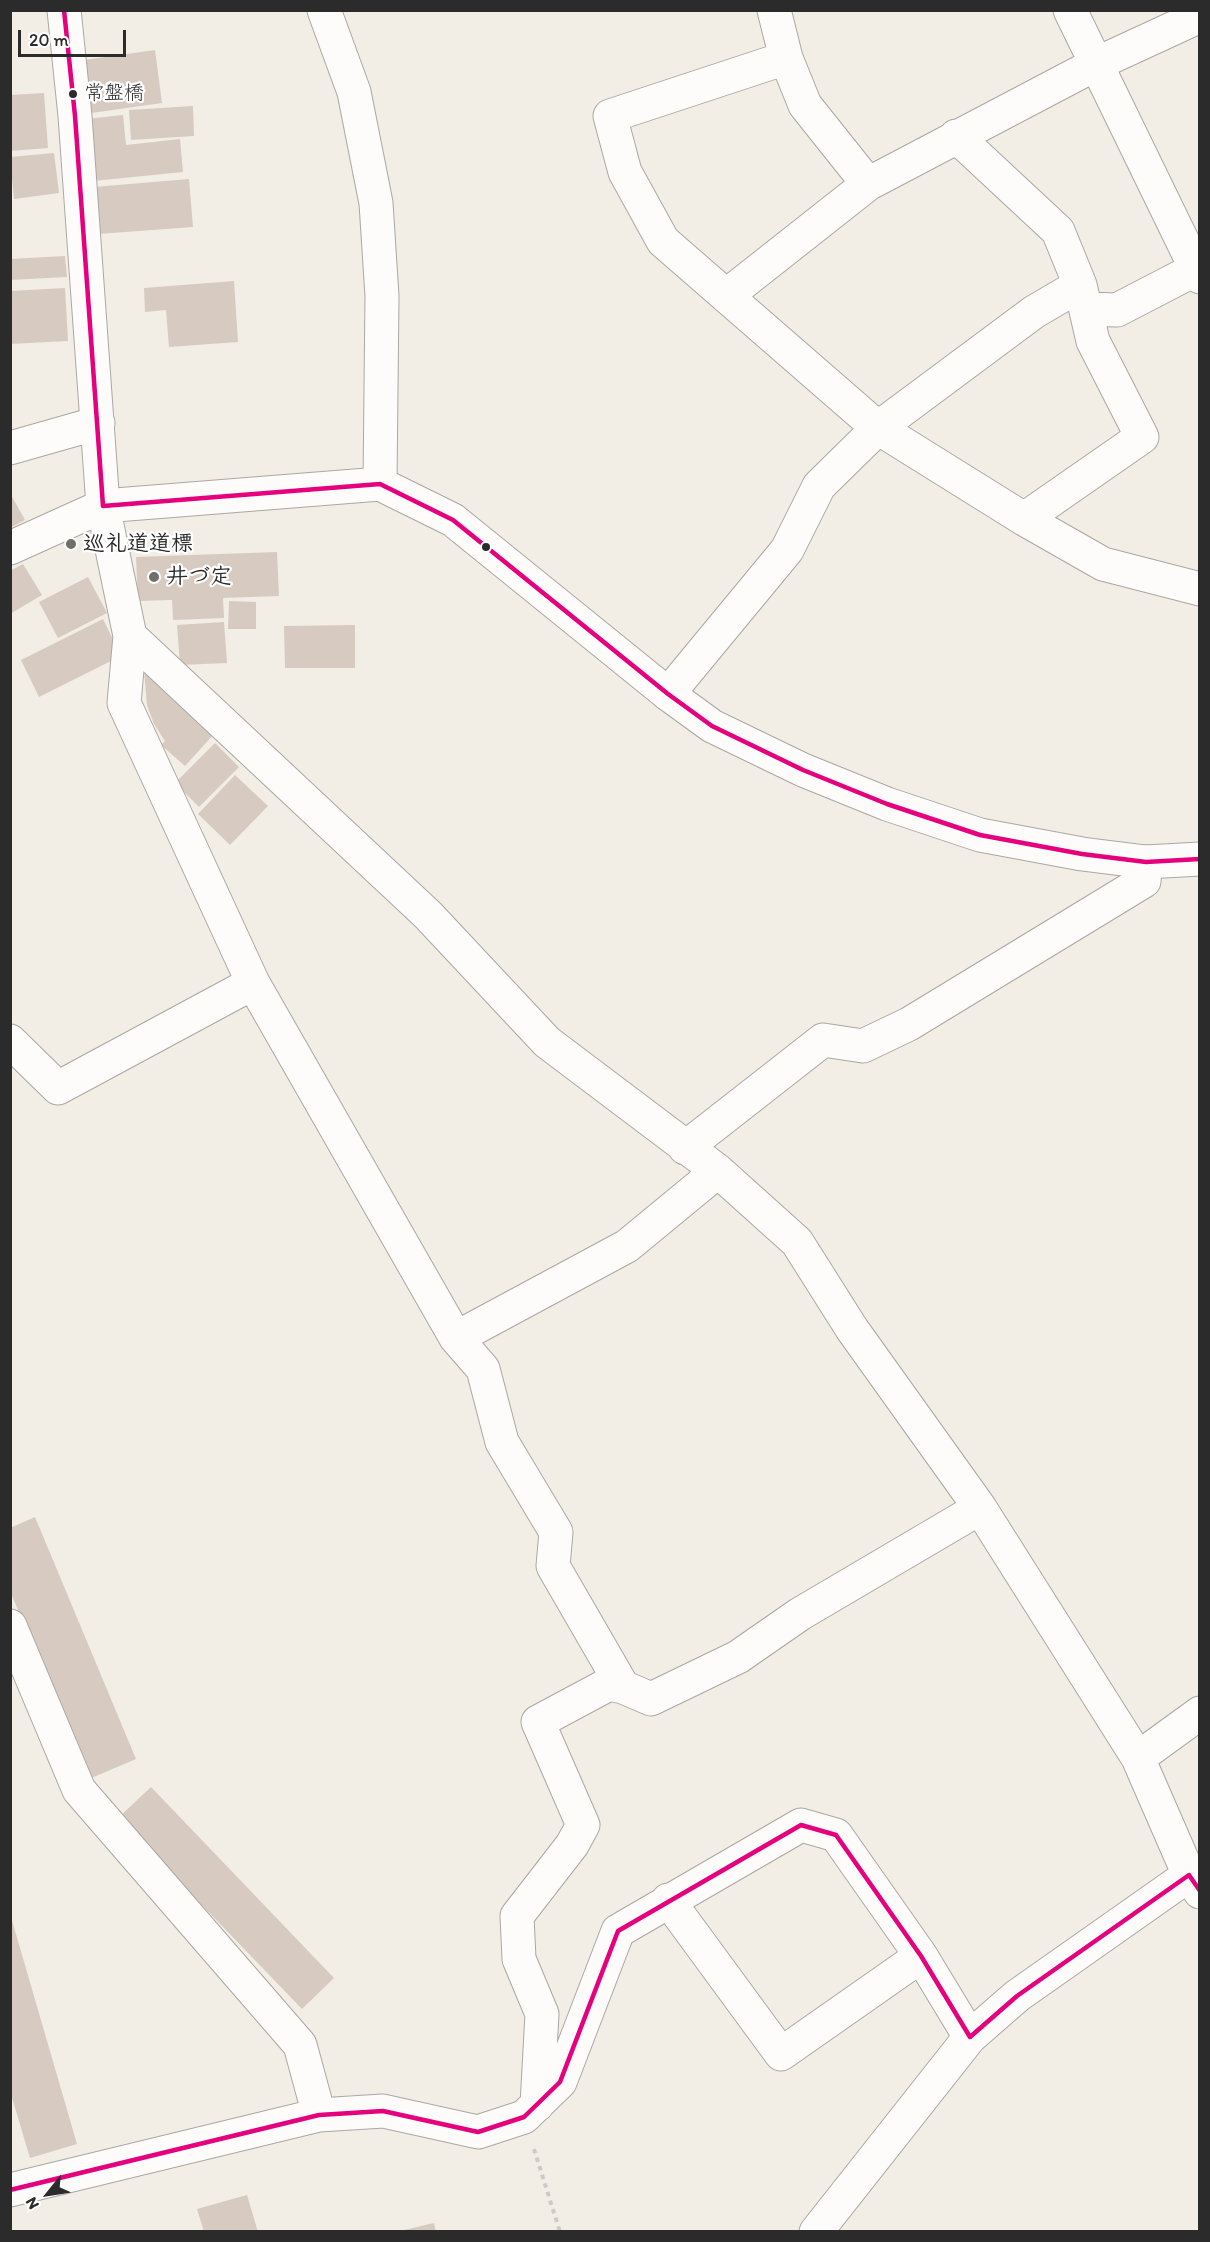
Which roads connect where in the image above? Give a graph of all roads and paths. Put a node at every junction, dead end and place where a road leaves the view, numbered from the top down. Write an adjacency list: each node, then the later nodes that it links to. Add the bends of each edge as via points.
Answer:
1 (64, 10): 13 (street)
2 (324, 10): 16 (street, via 354,92 376,203 382,296)
3 (774, 10): 6 (street)
4 (1070, 10): 7 (street)
5 (1200, 16): 7 (street)
6 (786, 58): 9 (street, via 806,105); 11 (street, via 610,116 625,172 663,241)
7 (1096, 64): 8 (street); 10 (street)
8 (956, 136): 9 (street); 12 (street, via 1058,231)
9 (868, 184): 11 (street)
10 (1198, 271): 12 (street, via 1117,310)
11 (726, 296): 14 (street)
12 (1083, 297): 14 (street, via 1034,312); 18 (street, via 1093,341 1142,437)
13 (98, 423): 15 (street); 17 (street)
14 (878, 428): 18 (street); 22 (street, via 819,486 787,550)
15 (10, 448)
16 (380, 484): 17 (street); 22 (street, via 453,520)
17 (103, 506): 19 (street); 21 (street)
18 (1024, 519): 20 (street, via 1103,564)
19 (10, 548)
20 (1200, 589)
21 (130, 636): 25 (street, via 124,703); 27 (street, via 428,915 547,1042)
22 (668, 694): 24 (street, via 712,726 803,770 887,804 980,835 1082,855)
23 (1200, 859): 24 (street)
24 (1146, 862): 27 (street, via 1144,880 909,1024 863,1046 823,1040)
25 (253, 983): 26 (street, via 58,1088); 29 (street)
26 (10, 1041)
27 (685, 1148): 28 (street)
28 (718, 1171): 29 (street, via 627,1246); 30 (street, via 796,1242 852,1329)
29 (456, 1338): 32 (street, via 483,1369 502,1442 556,1532 553,1566)
30 (980, 1508): 32 (street, via 800,1614 738,1657 651,1699); 34 (street)
31 (10, 1626): 40 (street, via 79,1790 300,2044)
32 (623, 1687): 39 (street, via 609,1684 538,1722 583,1825 517,1916 519,1959 542,2014)
33 (1200, 1713): 34 (street)
34 (1138, 1758): 35 (street)
35 (1195, 1883): 38 (street, via 1017,1996)
36 (668, 1900): 37 (street, via 801,1825 836,1835); 37 (street, via 781,2054); 39 (street, via 618,1931 560,2082)
37 (921, 1956): 38 (street)
38 (970, 2037): 43 (street)
39 (531, 2111): 40 (street, via 478,2132 383,2111); 42 (path)
40 (320, 2115): 41 (street)
41 (10, 2190)
42 (560, 2232)
43 (816, 2232)

